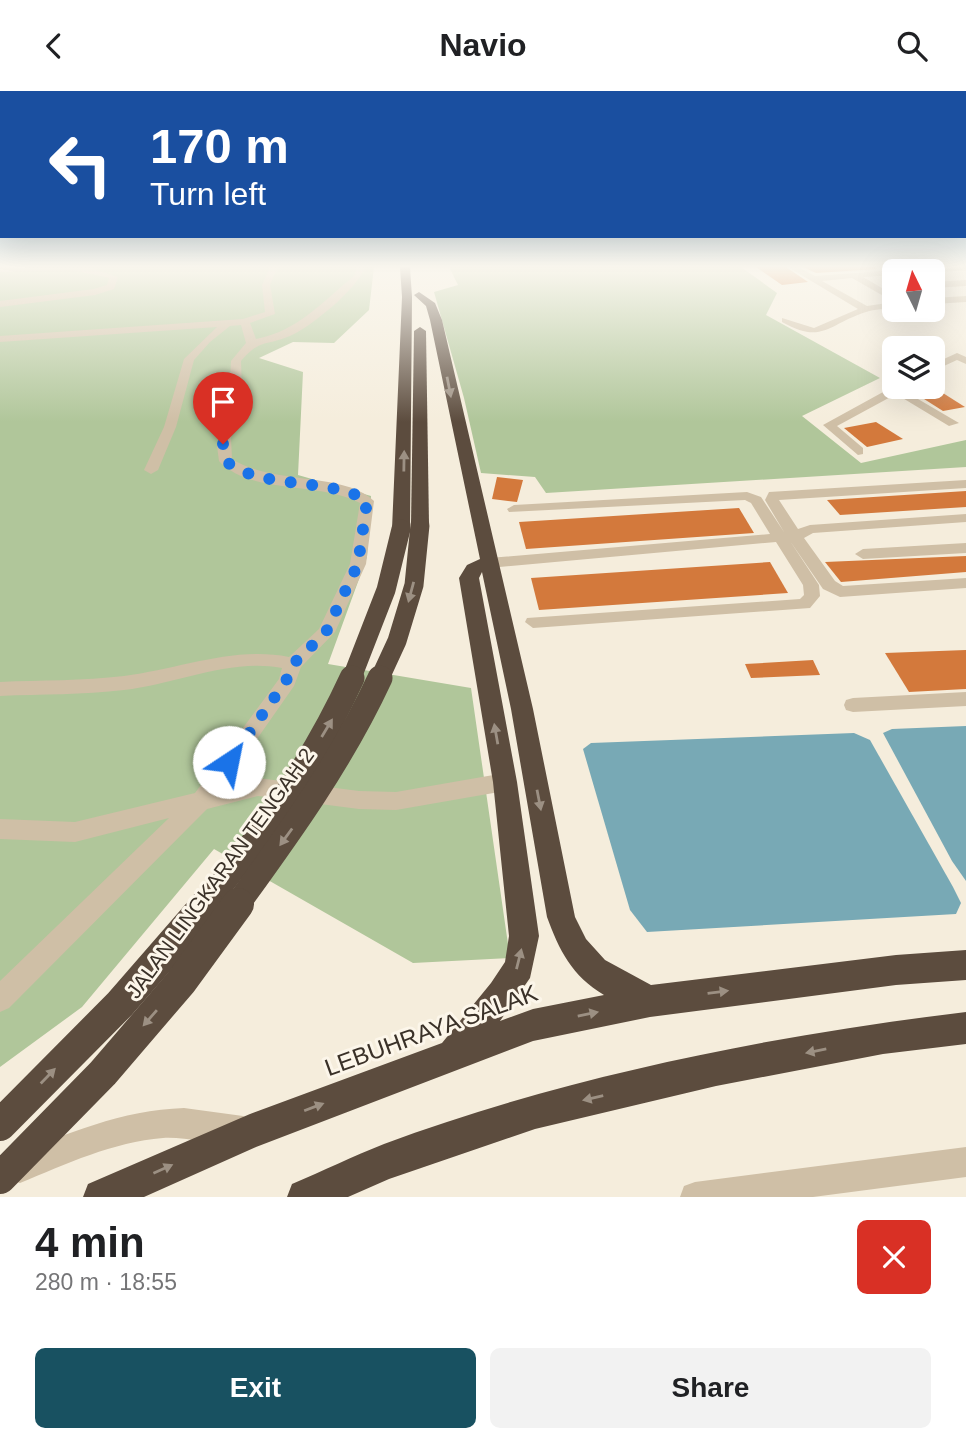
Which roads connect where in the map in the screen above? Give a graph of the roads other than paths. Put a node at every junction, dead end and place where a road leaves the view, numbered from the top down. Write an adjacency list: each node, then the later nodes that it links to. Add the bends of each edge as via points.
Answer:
1 (255, 319): 8 (street)
2 (311, 319): 11 (street, via 283,338)
3 (407, 319): 22 (highway, JALAN LINGKARAN TENGAH 2, one-way to 3)
4 (419, 319): 22 (highway, JALAN LINGKARAN TENGAH 2, via 422,488)
5 (436, 319): 26 (highway, one-way to 26)
6 (843, 319): 7 (street, via 815,331)
7 (785, 320)
8 (244, 322): 9 (street); 11 (street)
9 (229, 323): 10 (street); 18 (street, via 189,359 170,427)
10 (0, 339)
11 (251, 343): 29 (street, via 236,361 236,396 223,444 226,461 246,471 346,491 367,501 358,564 326,632)
12 (963, 356): 13 (street)
13 (945, 363)
14 (882, 397): 17 (street, via 829,425)
15 (916, 399): 16 (street)
16 (953, 423)
17 (858, 451)
18 (151, 470)
19 (966, 484): 23 (street, via 774,495)
20 (514, 509): 23 (street, via 747,496 756,500)
21 (966, 518): 23 (street, via 810,529)
22 (410, 527): 41 (highway, JALAN LINGKARAN TENGAH 2, one-way to 22, bridge, via 157,963 282,802 337,712 376,627); 44 (highway, JALAN LINGKARAN TENGAH 2, one-way to 44, bridge, via 414,585 397,641 358,725 308,807 181,982 103,1073)
23 (787, 537): 26 (street); 27 (street, via 829,585 841,592); 28 (street, via 811,585 812,596 804,604)
24 (966, 548): 25 (street)
25 (863, 554)
26 (489, 563): 33 (highway, one-way to 26, via 469,578 478,565); 38 (highway, one-way to 38, via 569,940 595,974)
27 (966, 583)
28 (533, 622)
29 (293, 664): 30 (street, via 247,660 124,683); 34 (street, via 286,681)
30 (0, 689)
31 (966, 699): 32 (street)
32 (853, 705)
33 (505, 782): 34 (street, via 396,801 258,787); 40 (highway, one-way to 33, via 519,967 524,936)
34 (203, 800): 35 (street, via 75,832); 37 (street)
35 (0, 829)
36 (966, 965): 38 (highway, LEBUHRAYA SALAK, one-way to 36, via 896,969)
37 (0, 999)
38 (650, 1001): 40 (highway, LEBUHRAYA SALAK, one-way to 38, via 533,1025)
39 (966, 1028): 46 (highway, one-way to 46, via 883,1038 716,1069 535,1112 385,1162)
40 (453, 1054): 42 (highway, LEBUHRAYA SALAK, one-way to 40)
41 (0, 1125)
42 (250, 1132): 44 (street, via 183,1123 141,1127 84,1143); 45 (highway, LEBUHRAYA SALAK, one-way to 42)
43 (966, 1161): 47 (street)
44 (0, 1177)
45 (101, 1197)
46 (305, 1197)
47 (695, 1197)

